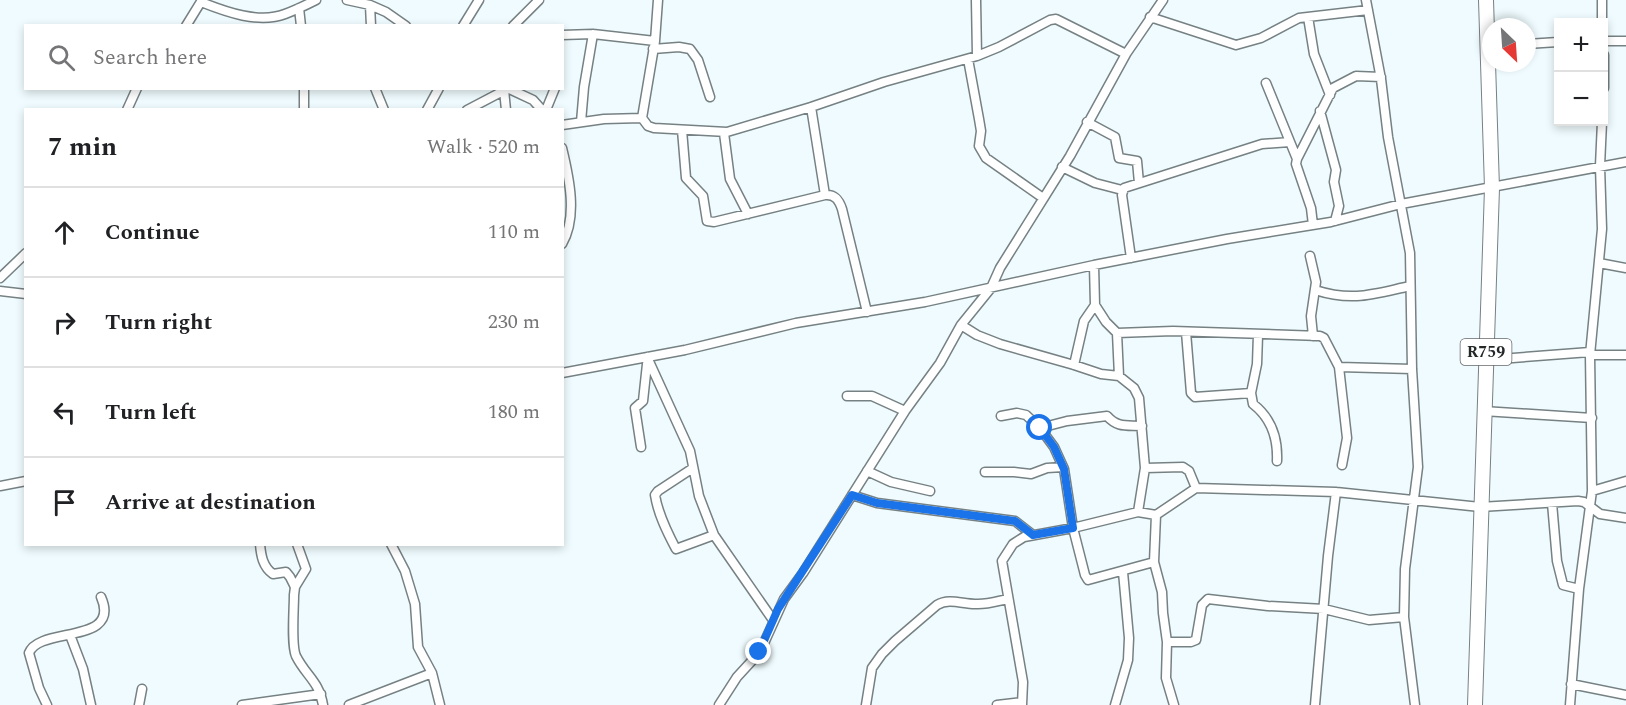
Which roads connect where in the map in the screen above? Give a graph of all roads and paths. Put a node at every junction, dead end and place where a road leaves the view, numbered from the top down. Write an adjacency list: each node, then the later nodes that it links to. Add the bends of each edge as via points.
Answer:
1 (316, 0): 14 (street)
2 (346, 0): 13 (street)
3 (382, 0): 16 (street)
4 (479, 0): 26 (street)
5 (539, 0): 27 (street)
6 (658, 0): 34 (street)
7 (976, 0): 36 (street)
8 (1163, 0): 18 (street)
9 (1366, 0): 15 (street)
10 (1486, 0): 19 (main road, R759)
11 (1602, 0): 20 (street)
12 (202, 1): 21 (street); 22 (street)
13 (370, 5): 16 (street); 24 (street)
14 (299, 8): 21 (street); 23 (street)
15 (1368, 10): 17 (street); 39 (street)
16 (386, 12): 25 (street)
17 (1308, 16): 18 (street, via 1262,38 1236,45); 49 (street, via 1314,54)
18 (1150, 17): 35 (street)
19 (1487, 18)
20 (1602, 18)
21 (267, 22)
22 (187, 24)
23 (301, 24)
24 (371, 24)
25 (403, 24)
26 (464, 24)
27 (515, 24)
28 (593, 34): 29 (street); 34 (street); 62 (street)
29 (564, 35)
30 (1608, 41): 31 (street)
31 (1626, 41)
32 (1554, 42): 33 (street)
33 (1536, 43)
34 (654, 45): 50 (street, via 690,49 698,60); 61 (street)
35 (1126, 54): 36 (street, via 1056,19 1044,21); 63 (street)
36 (977, 56): 37 (street)
37 (968, 59): 51 (street); 78 (street, via 980,119 982,153)
38 (1490, 72): 75 (main road, R759)
39 (1381, 77): 49 (street, via 1353,76 1335,86); 79 (street)
40 (1266, 83): 68 (street)
41 (136, 90): 52 (street)
42 (304, 90): 53 (street)
43 (376, 90): 54 (street)
44 (438, 90): 55 (street)
45 (504, 90): 56 (street)
46 (506, 90): 57 (street)
47 (508, 90): 58 (street)
48 (554, 90): 59 (street)
49 (1330, 95): 60 (street)
50 (710, 97)
51 (811, 107): 67 (street); 77 (street)
52 (128, 108)
53 (304, 108)
54 (383, 108)
55 (428, 108)
56 (471, 108)
57 (506, 108)
58 (542, 108)
59 (545, 108)
60 (1320, 111): 70 (street); 81 (street, via 1336,170 1339,206)
61 (642, 118): 62 (street); 66 (street, via 654,128)
62 (581, 122): 64 (street)
63 (1087, 122): 72 (street); 74 (street, via 1115,137 1119,158 1137,161)
64 (564, 125)
65 (1602, 126): 73 (street)
66 (682, 130): 67 (street); 80 (street, via 685,174 703,196 706,219 714,222)
67 (724, 133): 80 (street, via 730,178)
68 (1290, 142): 70 (street); 74 (street, via 1262,144)
69 (564, 159): 83 (street, via 571,202)
70 (1297, 159): 82 (street)
71 (1626, 162): 73 (street)
72 (1062, 166): 76 (street, via 1095,183); 78 (street)
73 (1600, 166): 75 (street); 87 (street)
74 (1139, 183): 76 (street)
75 (1492, 188): 79 (street); 106 (main road, R759)
76 (1122, 190): 86 (street)
77 (825, 195): 80 (street); 97 (street, via 834,196 840,203)
78 (1043, 198): 92 (street)
79 (1401, 204): 81 (street); 91 (street, via 1410,253)
80 (748, 214)
81 (1335, 221): 82 (street)
82 (1313, 225): 86 (street)
83 (564, 237)
84 (24, 255): 90 (street)
85 (1310, 256): 93 (street)
86 (1131, 258): 88 (street)
87 (1599, 263): 89 (street); 103 (street)
88 (1094, 265): 92 (street); 96 (street)
89 (1626, 268)
90 (0, 278)
91 (1410, 286): 93 (street, via 1348,297); 109 (street)
92 (991, 288): 97 (street); 98 (street)
93 (1316, 290): 102 (street, via 1311,316)
94 (0, 291): 95 (street)
95 (24, 294)
96 (1095, 305): 100 (street); 107 (street, via 1084,321)
97 (867, 312): 105 (street, via 786,325)
98 (962, 325): 107 (street, via 1000,344); 114 (street)
99 (1186, 332): 100 (street); 101 (street); 112 (street, via 1191,393 1195,398)
100 (1117, 333): 111 (street)
101 (1258, 335): 102 (street); 112 (street)
102 (1313, 336): 108 (street, via 1324,338)
103 (1590, 354): 104 (street); 106 (street); 117 (street)
104 (1626, 356)
105 (647, 359): 110 (street); 120 (street, via 644,399 635,408); 124 (street, via 690,451)
106 (1486, 360): 115 (main road, R759)
107 (1074, 364): 111 (street)
108 (1339, 367): 109 (street); 122 (street, via 1347,438)
109 (1412, 369): 136 (street, via 1418,467)
110 (564, 373)
111 (1119, 376): 118 (street, via 1134,388 1139,398)
112 (1251, 393): 121 (street, via 1253,404 1262,412 1275,437)
113 (846, 396): 114 (street, via 872,396)
114 (905, 411): 126 (street)
115 (1483, 411): 117 (street); 138 (main road, R759)
116 (1001, 416): 119 (street, via 1026,415)
117 (1592, 418): 133 (street)
118 (1142, 426): 119 (street, via 1114,424 1107,416); 125 (street)
119 (1040, 428): 123 (street)
120 (641, 447)
121 (1277, 461)
122 (1342, 465)
123 (1063, 467): 127 (street, via 1031,474); 143 (street)
124 (693, 468): 144 (street); 144 (street, via 658,491 656,501 676,549)
125 (1144, 468): 131 (street, via 1183,467); 140 (street)
126 (867, 471): 132 (street, via 891,482); 135 (street)
127 (985, 472)
128 (24, 481): 130 (street)
129 (1626, 481): 133 (street)
130 (0, 486)
131 (1196, 488): 134 (street); 141 (street)
132 (930, 491)
133 (1592, 491): 139 (street)
134 (1336, 492): 136 (street); 155 (street)
135 (852, 495): 145 (street, via 877,503 1015,521); 157 (street)
136 (1412, 500): 138 (street); 156 (street)
137 (1552, 503): 138 (street); 139 (street, via 1578,501); 152 (street, via 1563,585)
138 (1480, 507): 180 (main road, R759)
139 (1591, 507): 142 (street, via 1600,514); 152 (street)
140 (1138, 512): 141 (street); 143 (street)
141 (1156, 515): 149 (street)
142 (1626, 518)
143 (1073, 528): 145 (street); 150 (street, via 1089,580)
144 (714, 535): 157 (street)
145 (1033, 535): 154 (street, via 1013,544 1002,561)
146 (260, 546): 151 (street, via 268,570 273,574 286,573)
147 (298, 546): 151 (street, via 306,569)
148 (392, 546): 160 (street, via 415,604 417,647)
149 (1154, 562): 150 (street); 159 (street, via 1162,592)
150 (1123, 572): 176 (street, via 1128,660)
151 (295, 587): 163 (street, via 295,652)
152 (1579, 589): 161 (street)
153 (100, 597): 158 (street, via 105,609 102,620)
154 (1008, 599): 165 (street, via 1023,682); 174 (street, via 937,605 895,641 872,668)
155 (1324, 609): 156 (street, via 1369,620); 159 (street, via 1208,599 1202,605 1196,640); 178 (street)
156 (1404, 617): 179 (street)
157 (773, 620): 173 (street, via 762,647)
158 (70, 635): 166 (street, via 42,641 29,651); 167 (street)
159 (1167, 642): 177 (street, via 1166,678)
160 (432, 673): 171 (street); 172 (street)
161 (1571, 684): 164 (street); 181 (street)
162 (142, 689): 168 (street)
163 (321, 694): 169 (street); 170 (street)
164 (1626, 695)
165 (1022, 703): 175 (street)
166 (46, 705)
167 (91, 705)
168 (139, 705)
169 (242, 705)
170 (323, 705)
171 (349, 705)
172 (440, 705)
173 (719, 705)
174 (866, 705)
175 (997, 705)
176 (1115, 705)
177 (1173, 705)
178 (1315, 705)
179 (1415, 705)
180 (1475, 705)
181 (1569, 705)

